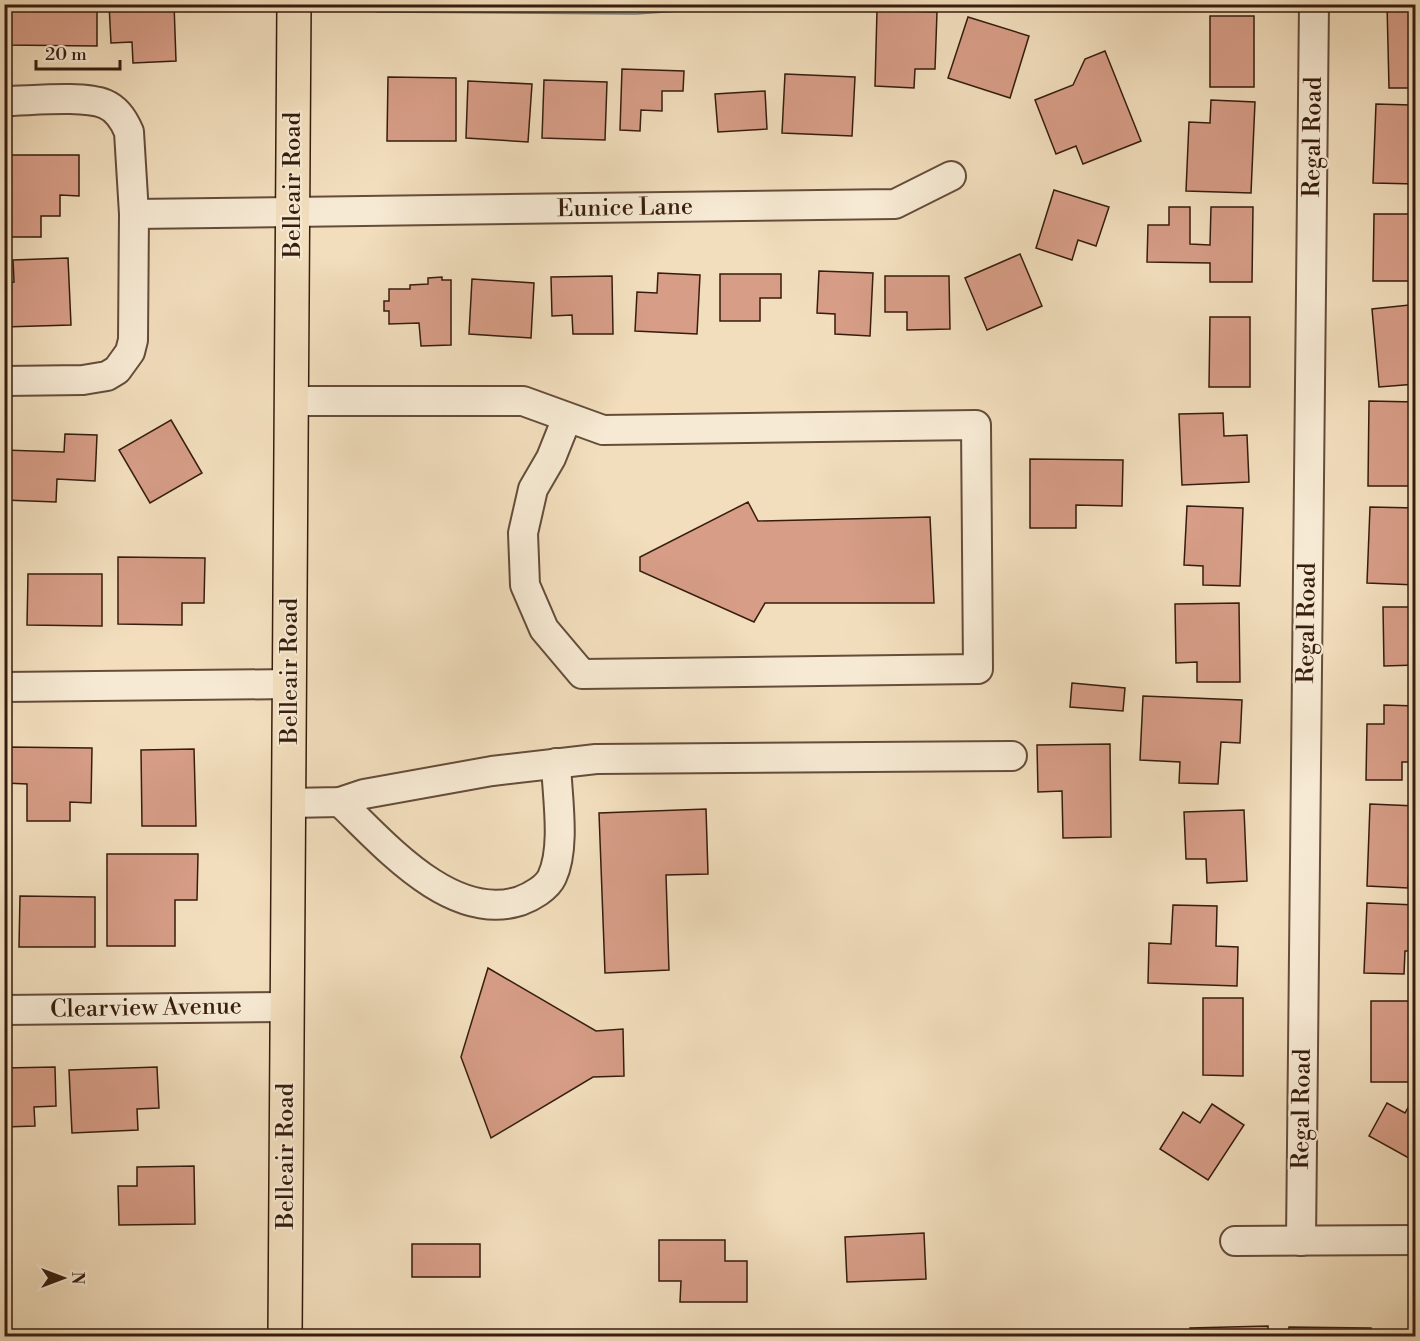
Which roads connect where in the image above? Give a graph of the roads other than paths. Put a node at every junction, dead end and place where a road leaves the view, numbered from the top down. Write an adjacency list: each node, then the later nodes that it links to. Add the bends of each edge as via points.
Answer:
1 (294, 4): 5 (main road, Belleair Road)
2 (1314, 4): 20 (street, Regal Road)
3 (4, 101): 6 (street, via 83,100 105,104 116,111 129,132)
4 (951, 176): 5 (street, Eunice Lane, via 895,204)
5 (292, 212): 6 (street, Eunice Lane); 8 (main road, Belleair Road)
6 (134, 214): 7 (street, via 133,340 126,361 107,376 83,380)
7 (4, 381)
8 (291, 401): 9 (street, via 523,401); 10 (main road, Belleair Road)
9 (567, 418): 9 (street, via 603,430 976,425 978,669 582,674 544,629 525,585 523,533 533,489)
10 (290, 684): 11 (street); 15 (main road, Belleair Road)
11 (4, 687)
12 (1012, 756): 13 (street, via 596,759)
13 (556, 763): 14 (street, via 457,777); 14 (street, via 559,854 552,879 532,897 509,904 479,903 441,889 414,873)
14 (340, 802): 15 (street)
15 (289, 803): 16 (main road, Belleair Road)
16 (287, 1007): 17 (street, Clearview Avenue); 21 (main road, Belleair Road)
17 (4, 1010)
18 (1416, 1240): 20 (street)
19 (1235, 1241): 20 (street)
20 (1301, 1241)
21 (285, 1336)

